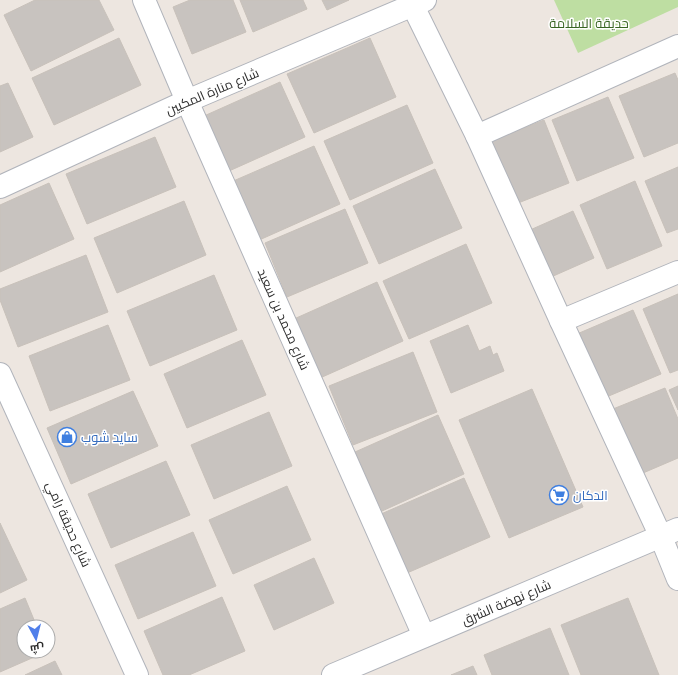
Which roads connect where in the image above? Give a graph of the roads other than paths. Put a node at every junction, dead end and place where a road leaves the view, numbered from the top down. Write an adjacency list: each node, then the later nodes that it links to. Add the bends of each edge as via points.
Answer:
1 (144, 0): 4 (street, شارع محمد بن سعيد)
2 (420, 3): 4 (street, شارع منارة المكيين); 5 (street)
3 (678, 46): 5 (street)
4 (187, 101): 6 (street, شارع منارة المكيين); 12 (street, شارع محمد بن سعيد)
5 (477, 136): 8 (street)
6 (0, 187)
7 (678, 272): 8 (street)
8 (561, 321): 10 (street)
9 (0, 374): 13 (street, شارع حديقة رامي)
10 (669, 533): 11 (street); 12 (street, شارع نهضة الشرق)
11 (678, 579)
12 (424, 636): 14 (street, شارع نهضة الشرق)
13 (137, 675)
14 (334, 675)

